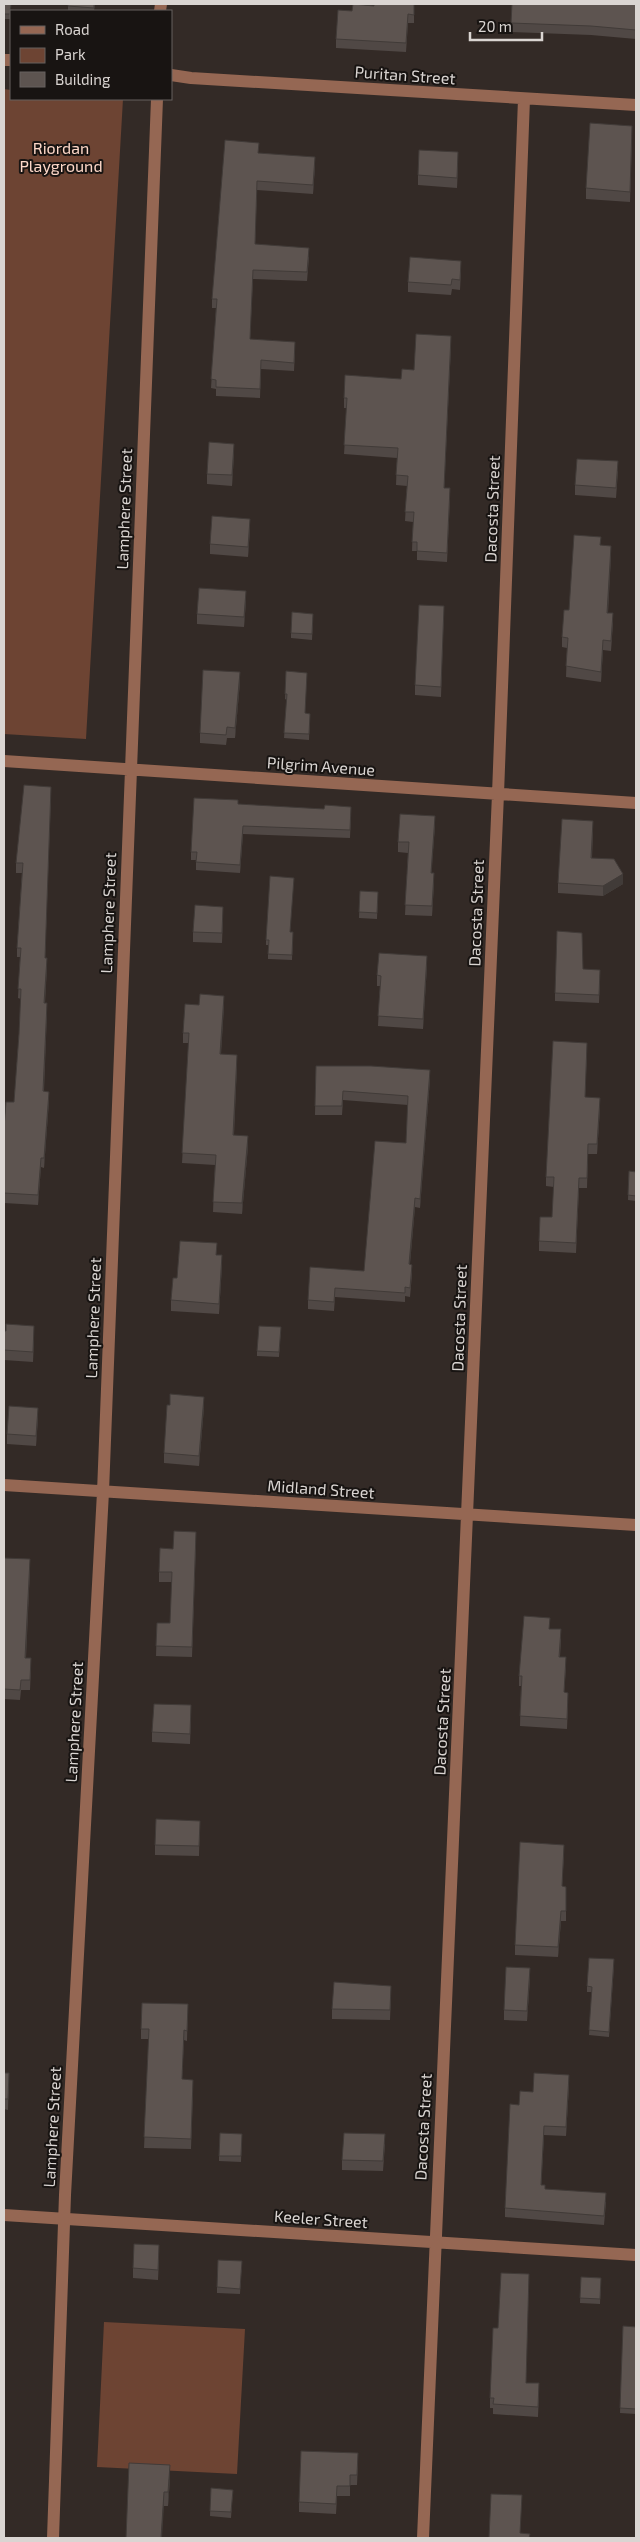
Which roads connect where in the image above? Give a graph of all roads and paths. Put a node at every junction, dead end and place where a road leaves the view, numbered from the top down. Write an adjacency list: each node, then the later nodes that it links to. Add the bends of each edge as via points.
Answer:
1 (172, 75): 2 (street, Puritan Street)
2 (524, 99): 4 (street, Puritan Street); 7 (street, Dacosta Street)
3 (157, 100): 6 (street, Lamphere Street)
4 (636, 105)
5 (4, 761): 6 (street, Pilgrim Avenue)
6 (130, 770): 7 (street, Pilgrim Avenue); 10 (street, Lamphere Street)
7 (498, 794): 8 (street, Pilgrim Avenue); 11 (street, Dacosta Street)
8 (636, 803)
9 (4, 1485): 10 (street, Midland Street)
10 (103, 1492): 11 (street, Midland Street); 14 (street, Lamphere Street)
11 (467, 1514): 12 (street, Midland Street); 15 (street, Dacosta Street)
12 (636, 1525)
13 (4, 2215): 14 (street, Keeler Street)
14 (64, 2218): 15 (street, Keeler Street); 17 (street, Lamphere Street)
15 (434, 2243): 16 (street, Keeler Street); 18 (street, Dacosta Street)
16 (636, 2255)
17 (53, 2538)
18 (423, 2538)

